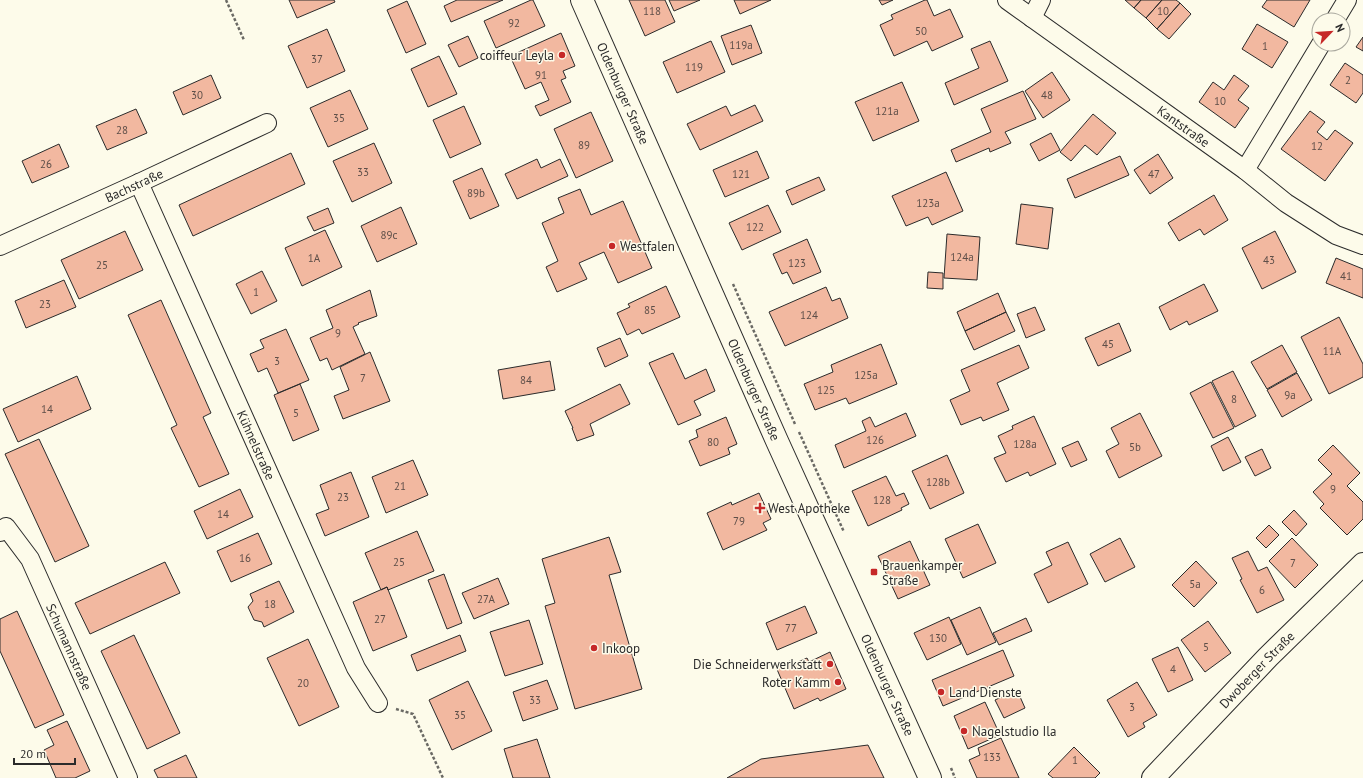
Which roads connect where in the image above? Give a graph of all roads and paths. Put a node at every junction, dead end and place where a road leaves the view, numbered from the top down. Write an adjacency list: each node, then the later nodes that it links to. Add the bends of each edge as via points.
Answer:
1 (226, 0): 8 (path)
2 (582, 0): 25 (main road, Oldenburger Straße, via 777,441)
3 (1007, 0): 7 (street, Kantstraße)
4 (1041, 0): 7 (street)
5 (1347, 0): 6 (street)
6 (1340, 12)
7 (1032, 18): 11 (street, Kantstraße)
8 (244, 40)
9 (1315, 52): 11 (street)
10 (268, 123): 12 (street, Bachstraße)
11 (1245, 170): 13 (street, Kantstraße, via 1286,203 1336,235)
12 (139, 183): 14 (street, Bachstraße); 21 (street, Kühnelstraße, via 356,668)
13 (1363, 245)
14 (0, 246)
15 (730, 277): 16 (path)
16 (795, 425)
17 (798, 432): 19 (path)
18 (0, 532): 23 (street, Schumannstraße, via 6,527 30,559)
19 (845, 536)
20 (1363, 564): 27 (main road, Dwoberger Straße, via 1268,657)
21 (378, 703): 24 (path, via 412,714)
22 (949, 765): 26 (path)
23 (128, 778)
24 (444, 778)
25 (930, 778)
26 (955, 778)
27 (1153, 778)

